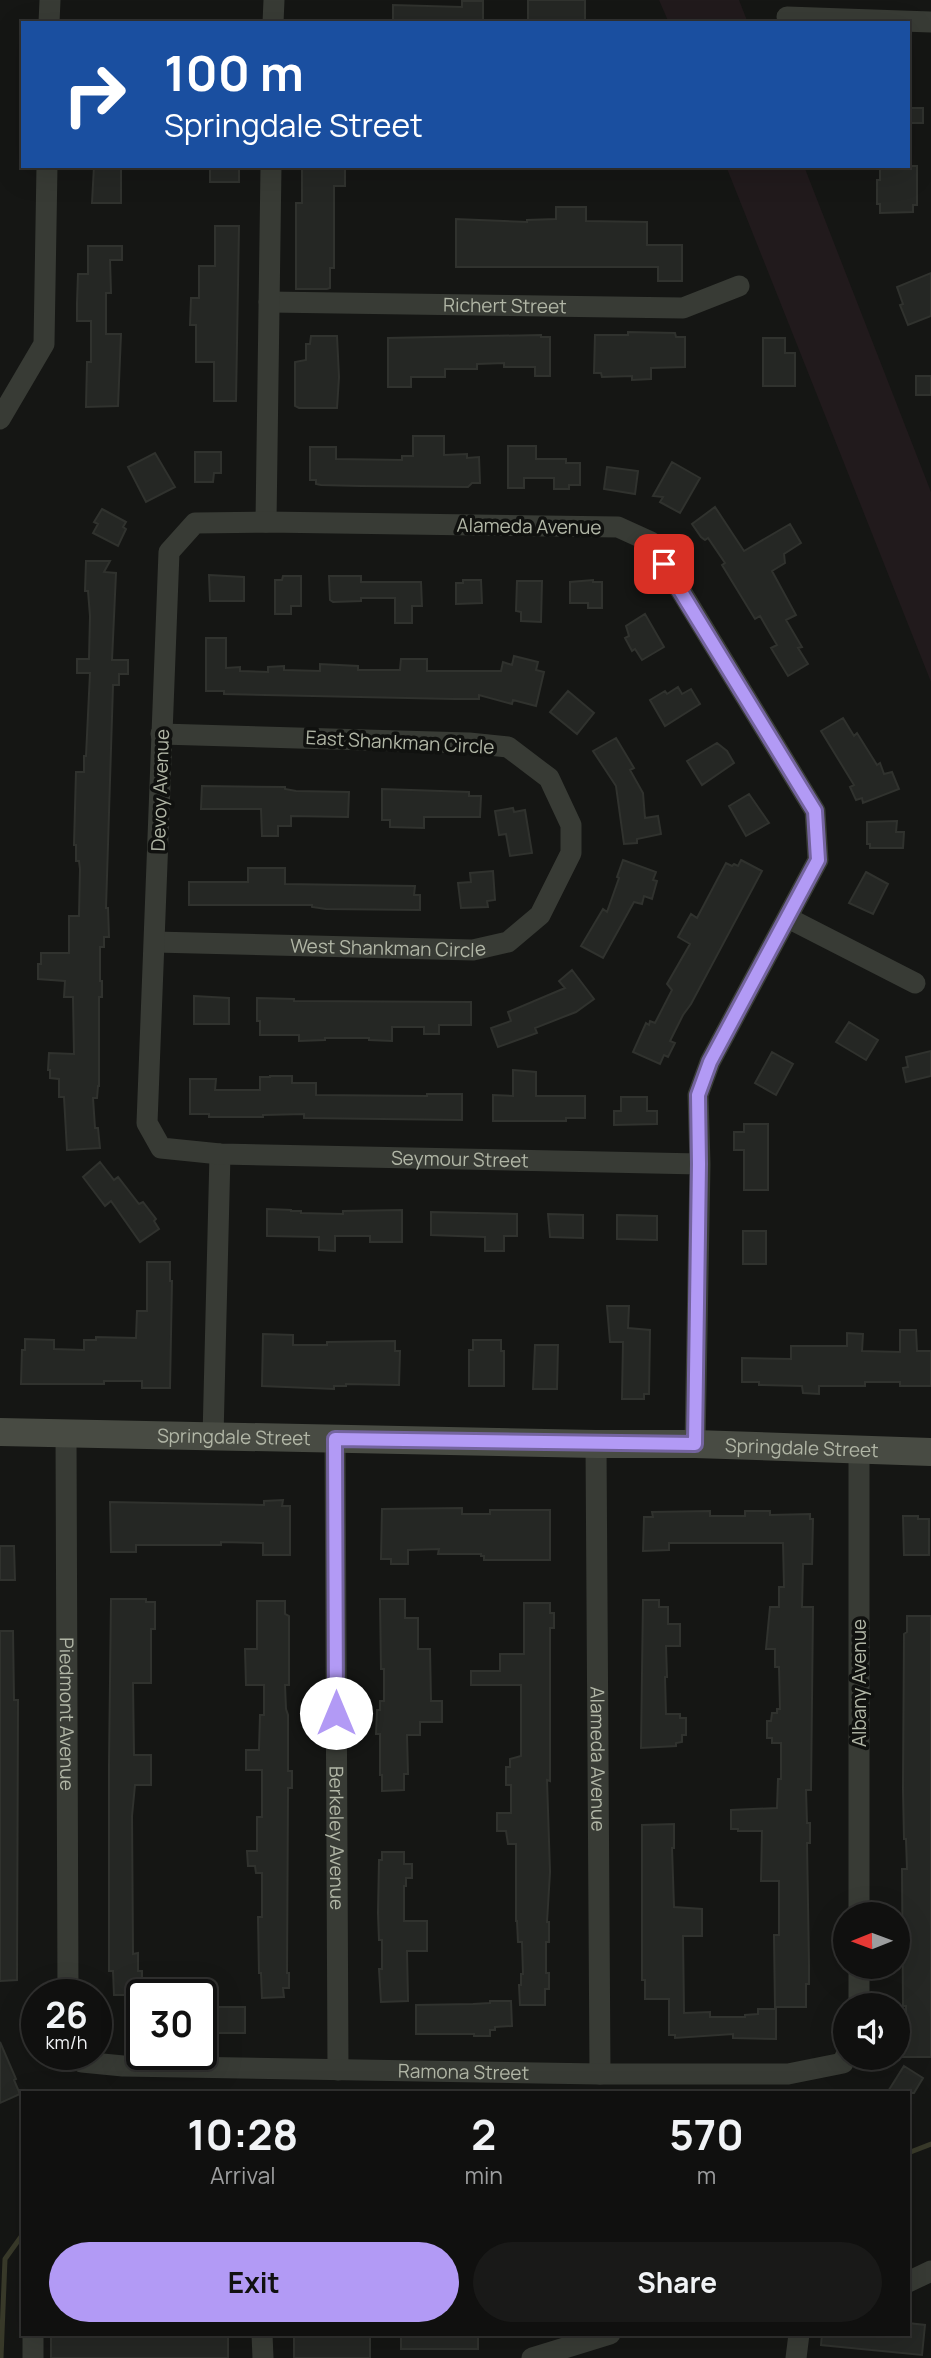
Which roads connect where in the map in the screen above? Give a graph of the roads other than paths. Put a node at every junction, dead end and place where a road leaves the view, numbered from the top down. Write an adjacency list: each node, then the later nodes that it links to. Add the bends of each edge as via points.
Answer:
1 (50, 0): 4 (street)
2 (274, 0): 5 (street)
3 (787, 17): 6 (street)
4 (49, 21)
5 (273, 21)
6 (902, 21)
7 (910, 21): 8 (street)
8 (931, 22)
9 (47, 168): 13 (street, via 44,344)
10 (271, 168): 12 (street)
11 (739, 286): 12 (street, Richert Street, via 683,308)
12 (269, 302): 14 (street)
13 (0, 419)
14 (266, 522): 15 (street, Devoy Avenue, via 195,523 169,552); 17 (street, Alameda Avenue, via 618,527 651,542 815,811 818,860)
15 (161, 734): 16 (street, East Shankman Circle, via 508,747 550,779 571,825); 18 (street, Devoy Avenue)
16 (571, 853): 18 (street, West Shankman Circle, via 541,915 508,942 473,950)
17 (788, 918): 19 (street); 21 (street, Alameda Avenue, via 710,1062 698,1095)
18 (155, 943): 20 (street, Devoy Avenue, via 147,1123 161,1148)
19 (915, 983)
20 (220, 1154): 21 (street, Seymour Street); 24 (street)
21 (699, 1164): 27 (street, Alameda Avenue)
22 (0, 1432): 23 (street, Springdale Street)
23 (66, 1432): 24 (street, Springdale Street); 31 (street, Piedmont Avenue)
24 (213, 1437): 25 (street, Springdale Street)
25 (335, 1439): 26 (street, Springdale Street); 34 (street, Berkeley Avenue)
26 (596, 1444): 27 (street, Springdale Street); 35 (street, Alameda Avenue)
27 (695, 1444): 28 (street, Springdale Street)
28 (859, 1451): 29 (street, Springdale Street); 30 (street, Albany Avenue)
29 (931, 1452)
30 (859, 1902)
31 (68, 1979)
32 (833, 2063): 35 (street, Ramona Street, via 788,2074)
33 (112, 2064): 34 (street, Ramona Street)
34 (338, 2070): 35 (street, Ramona Street)
35 (600, 2074)
36 (931, 2272): 37 (street)
37 (910, 2281)
38 (33, 2336): 42 (street)
39 (262, 2336): 43 (street)
40 (604, 2336): 44 (street)
41 (799, 2336): 45 (street)
42 (33, 2358)
43 (262, 2358)
44 (532, 2358)
45 (796, 2358)

